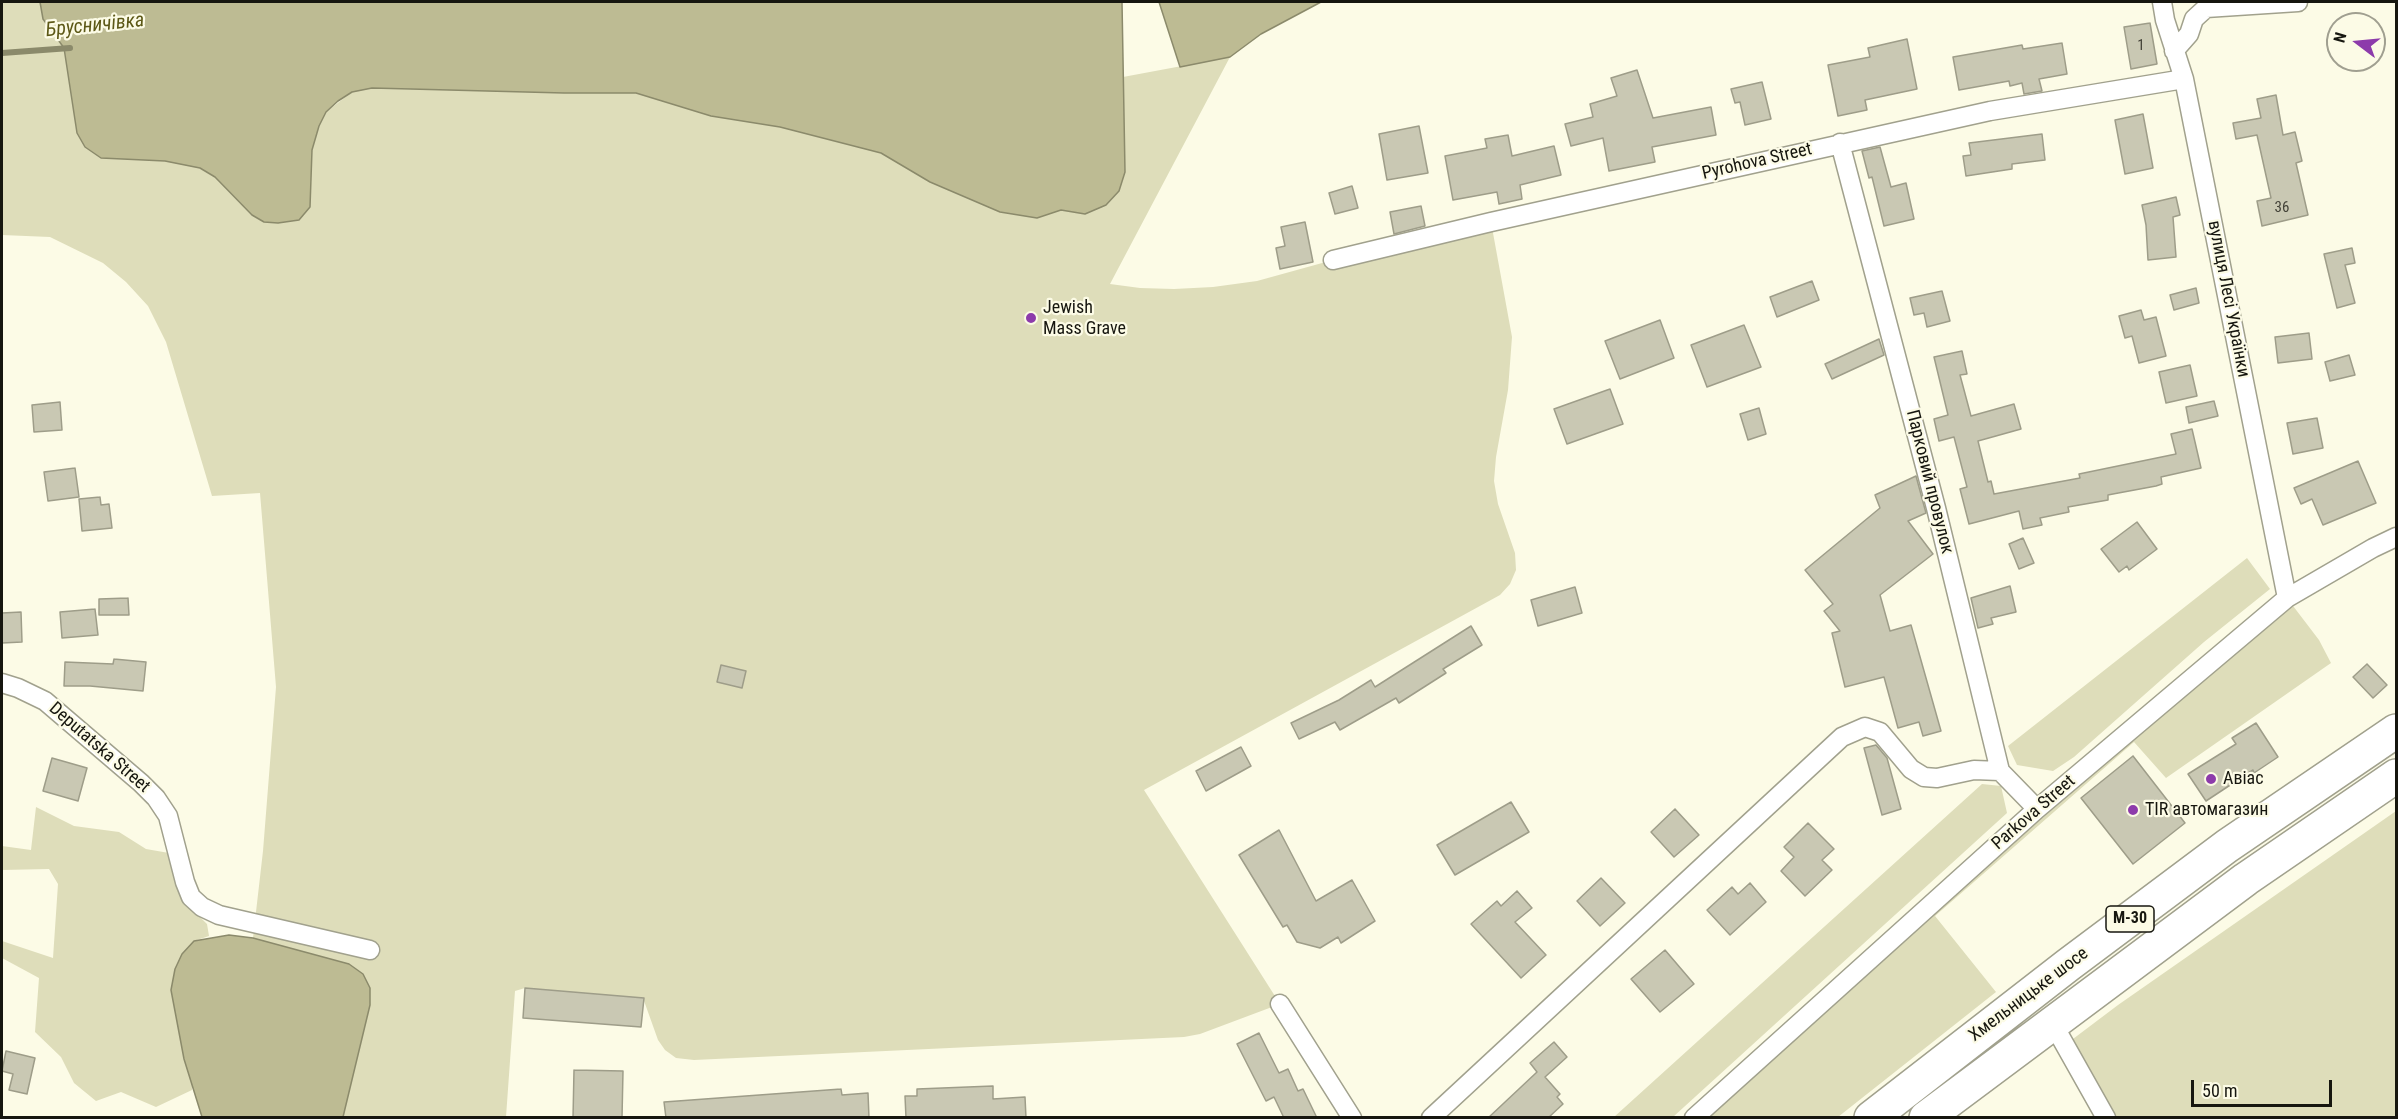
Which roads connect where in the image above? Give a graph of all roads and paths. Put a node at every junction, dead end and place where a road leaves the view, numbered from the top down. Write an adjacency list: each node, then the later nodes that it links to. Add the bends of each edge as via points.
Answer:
1 (2162, 2): 3 (street, вулиця Лесі Українки)
2 (2298, 2): 3 (street, via 2206,8 2194,19 2189,34)
3 (2174, 51): 4 (street, вулиця Лесі Українки)
4 (2184, 79): 5 (street, Pyrohova Street, via 1990,111); 8 (street, вулиця Лесі Українки)
5 (1840, 143): 6 (street, Pyrohova Street); 11 (street, Парковий провулок)
6 (1333, 260)
7 (2397, 537): 8 (street, Parkova Street)
8 (2287, 598): 13 (street, Parkova Street)
9 (2, 683): 14 (street, Deputatska Street, via 45,701 156,798 168,816 184,882 191,897 202,907 219,915)
10 (2397, 731): 20 (highway, Хмельницьке шосе / М-30, via 2227,846)
11 (2000, 771): 13 (street); 18 (street, via 1974,770 1924,777 1911,769 1880,732 1865,727 1842,737)
12 (2397, 776): 16 (highway, Хмельницьке шосе / М-30, via 2246,879)
13 (2037, 809): 19 (street, Parkova Street)
14 (370, 950)
15 (1280, 1004): 17 (street)
16 (2052, 1022): 21 (highway, Хмельницьке шосе / М-30); 22 (street)
17 (1352, 1118)
18 (1431, 1118)
19 (1694, 1118)
20 (1871, 1118)
21 (1926, 1118)
22 (2106, 1118)

